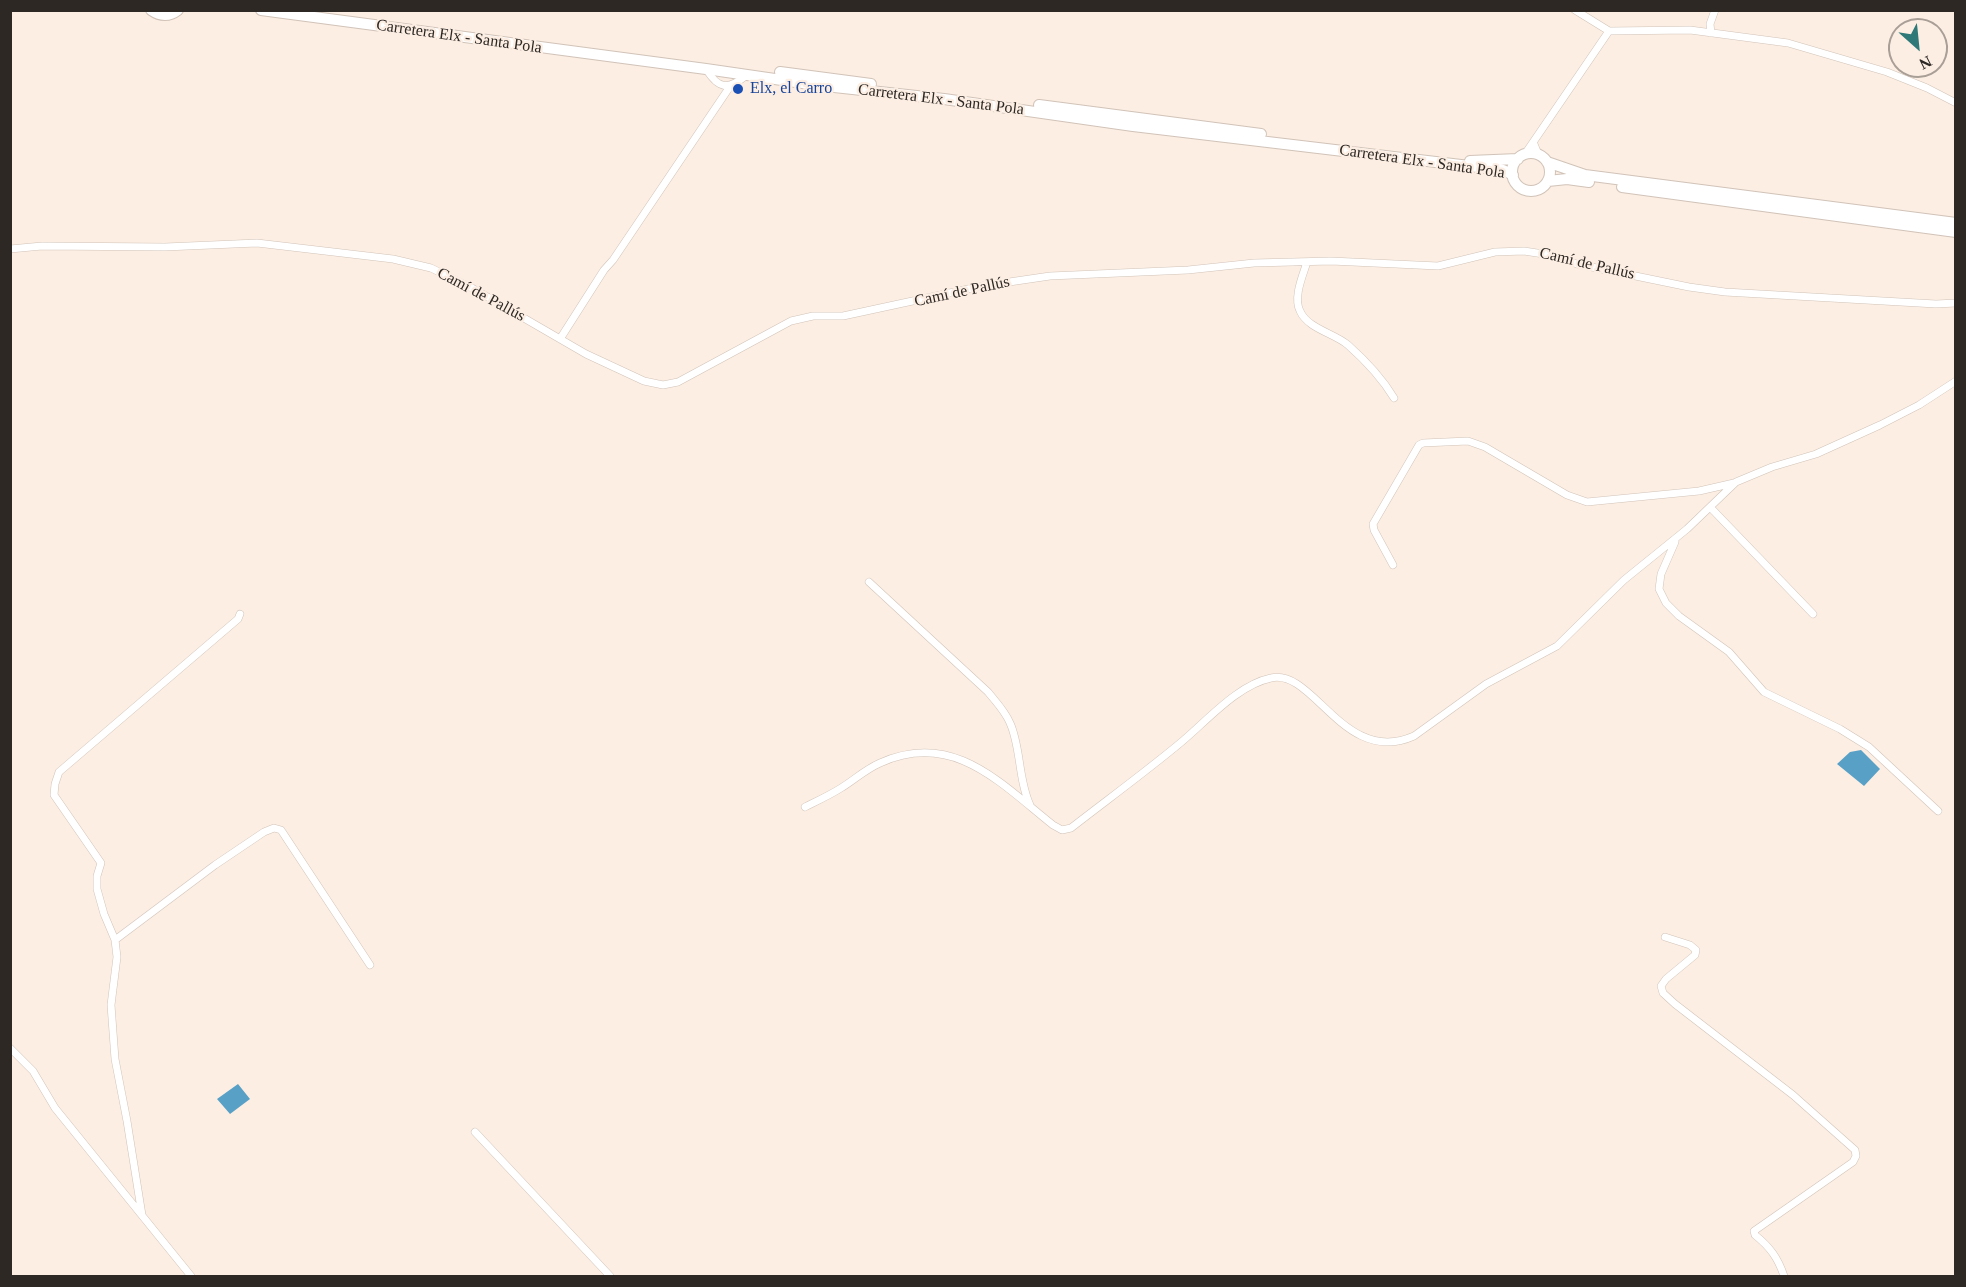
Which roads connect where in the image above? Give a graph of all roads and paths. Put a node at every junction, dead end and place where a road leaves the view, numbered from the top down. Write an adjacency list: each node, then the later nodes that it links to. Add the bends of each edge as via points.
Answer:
1 (151, 10): 2 (main road, via 163,16)
2 (178, 10)
3 (261, 10): 9 (main road, Carretera Elx - Santa Pola)
4 (300, 10): 14 (main road, Carretera Elx - Santa Pola, via 1473,161)
5 (1575, 10): 7 (street)
6 (1715, 10): 8 (street)
7 (1609, 31): 8 (street); 13 (street, via 1559,102)
8 (1711, 33): 12 (street, via 1809,49 1887,72)
9 (706, 69): 10 (main road, Carretera Elx - Santa Pola); 11 (street, via 715,81)
10 (748, 75): 11 (street); 16 (main road, Carretera Elx - Santa Pola, via 1503,170)
11 (731, 86): 23 (street)
12 (1956, 103)
13 (1536, 149): 14 (main road); 15 (main road)
14 (1521, 157): 16 (main road, via 1514,164)
15 (1547, 162): 17 (main road); 18 (main road, via 1585,175)
16 (1513, 175): 17 (main road, via 1518,185 1528,190 1540,189)
17 (1548, 181): 19 (main road, via 1567,178)
18 (1956, 224)
19 (1956, 232)
20 (10, 249): 23 (street, Camí de Pallús, via 256,243 393,259 431,268)
21 (1307, 262): 22 (street, Camí de Pallús, via 1438,266 1495,252 1524,251 1725,292); 23 (street, Camí de Pallús, via 1050,276 982,286 843,316 813,316 791,321 678,382 663,385 644,381); 25 (street, via 1298,309 1305,319 1347,344)
22 (1956, 303)
23 (560, 339)
24 (1956, 381): 26 (street, via 1880,425 1816,454)
25 (1394, 398)
26 (1736, 482): 27 (street); 29 (street, via 1699,491 1587,502 1567,495 1485,447 1468,441 1423,443 1372,524)
27 (1710, 507): 28 (street); 32 (street)
28 (1678, 537): 34 (street, via 1624,580 1557,646 1500,676 1398,743 1360,735 1295,682 1285,677 1272,678 1226,703 1071,828 1062,830); 35 (street, via 1661,574 1659,589 1666,603 1729,652 1764,692 1869,747)
29 (1393, 565)
30 (869, 582): 34 (street, via 1005,712 1012,725 1020,774)
31 (240, 614): 37 (street, via 58,772 54,795 101,863 97,889)
32 (1813, 614)
33 (805, 807): 34 (street, via 878,764 922,752 946,753 972,764)
34 (1031, 808)
35 (1938, 811)
36 (1665, 937): 44 (street, via 1696,950 1666,979 1661,986 1664,993 1793,1095 1855,1150 1853,1162 1754,1231 1778,1260)
37 (115, 940): 38 (street, via 215,865 274,828 281,830); 41 (street, via 117,957 111,1005 115,1059)
38 (370, 965)
39 (10, 1048): 41 (street, via 33,1071 55,1108)
40 (475, 1132): 43 (street)
41 (142, 1215): 42 (street)
42 (191, 1276)
43 (610, 1276)
44 (1784, 1276)

